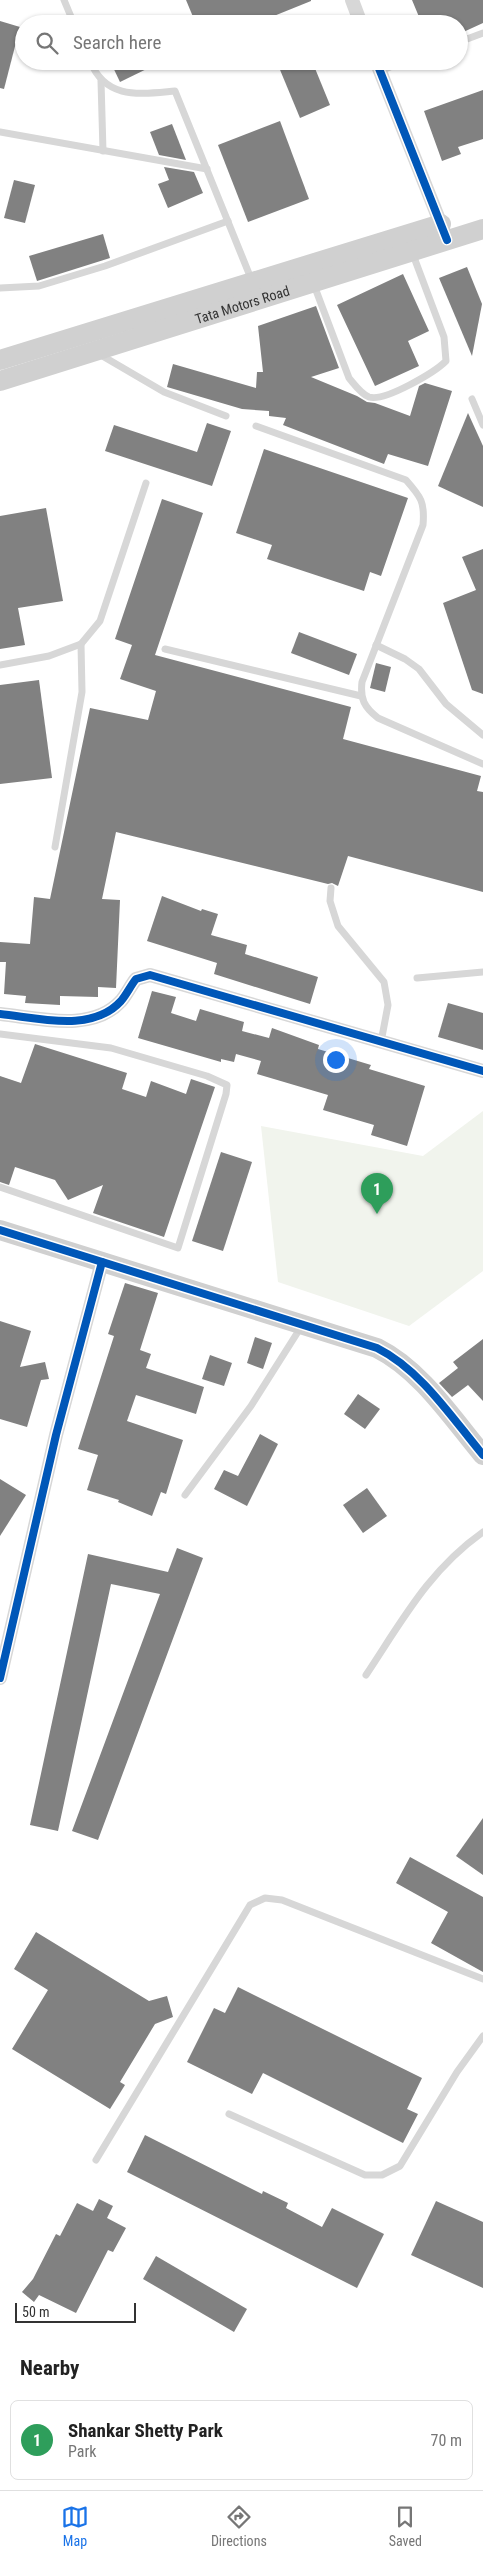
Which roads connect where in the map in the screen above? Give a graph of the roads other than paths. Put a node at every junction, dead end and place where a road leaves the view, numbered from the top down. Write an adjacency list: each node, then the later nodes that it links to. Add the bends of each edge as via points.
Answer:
1 (64, 0): 3 (lane)
2 (352, 0): 4 (street)
3 (70, 15)
4 (358, 15)
5 (483, 33): 6 (lane)
6 (468, 39)
7 (95, 70): 9 (lane)
8 (380, 70): 15 (street)
9 (101, 81): 11 (lane); 12 (lane, via 126,92 174,91)
10 (0, 132): 11 (lane)
11 (103, 150): 12 (lane)
12 (207, 169): 13 (lane)
13 (228, 221): 17 (lane); 19 (lane, via 96,269 38,286)
14 (483, 229): 15 (main road, Tata Motors Road)
15 (444, 232): 16 (main road, Tata Motors Road); 17 (main road)
16 (412, 252): 18 (main road, Tata Motors Road); 18 (lane, via 444,337 446,361 438,370 381,398 369,397 349,378)
17 (252, 282): 21 (main road)
18 (313, 282): 20 (main road, Tata Motors Road)
19 (0, 288)
20 (94, 351): 22 (main road, Tata Motors Road); 24 (lane, via 164,392)
21 (0, 360)
22 (0, 381)
23 (472, 399): 25 (lane)
24 (226, 416)
25 (483, 425)
26 (256, 426): 29 (lane, via 406,480 421,497 423,525)
27 (146, 482): 28 (lane, via 100,621)
28 (82, 644): 31 (lane, via 49,656); 35 (lane, via 82,692)
29 (376, 645): 32 (lane, via 362,682); 33 (lane, via 405,658 419,669 446,704)
30 (164, 649): 32 (lane)
31 (0, 665)
32 (361, 696): 34 (lane, via 366,708 378,718)
33 (483, 735)
34 (483, 764)
35 (55, 847)
36 (331, 888): 41 (lane, via 330,901 338,926 384,982 388,1005)
37 (483, 972): 38 (lane)
38 (418, 978)
39 (0, 1014): 41 (street, via 90,1020 108,1012 122,1000 136,979 150,975)
40 (0, 1034): 43 (lane, via 111,1048 214,1078 226,1085 226,1094 178,1248)
41 (381, 1042): 42 (street)
42 (483, 1071)
43 (0, 1187)
44 (0, 1230): 45 (main road)
45 (102, 1262): 46 (main road); 51 (street, via 56,1435)
46 (303, 1325): 47 (main road, via 377,1348 392,1356 429,1392); 48 (lane, via 251,1406)
47 (483, 1455)
48 (186, 1495)
49 (483, 1532): 50 (lane, via 450,1557 427,1583)
50 (366, 1675)
51 (0, 1678)
52 (483, 1980): 55 (lane, via 282,1900 265,1898 250,1906)
53 (483, 2036): 54 (lane, via 457,2072 400,2166 382,2174 365,2174)
54 (230, 2114)
55 (96, 2160)

